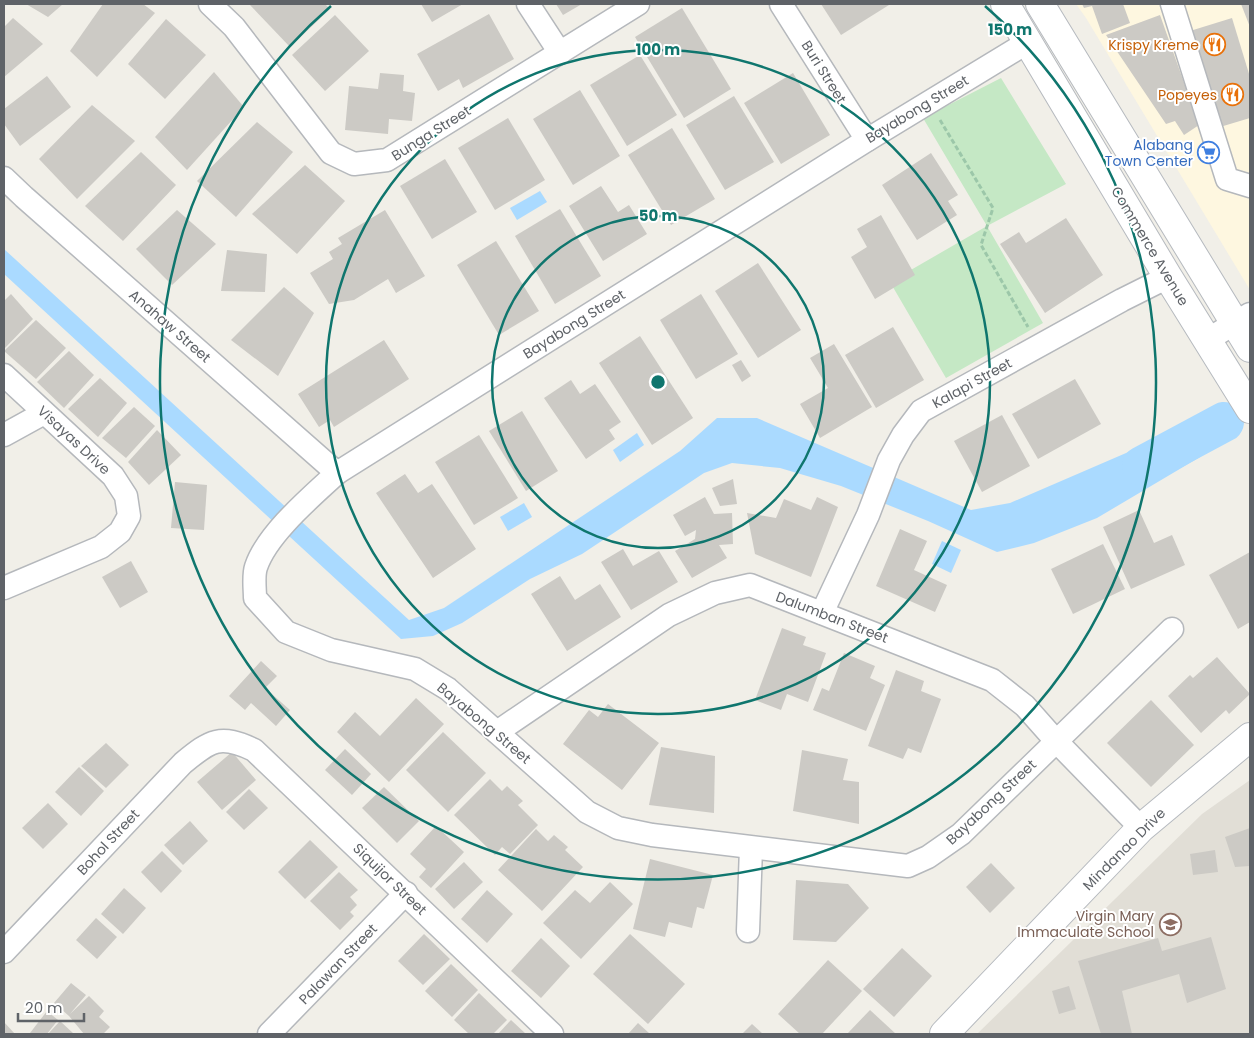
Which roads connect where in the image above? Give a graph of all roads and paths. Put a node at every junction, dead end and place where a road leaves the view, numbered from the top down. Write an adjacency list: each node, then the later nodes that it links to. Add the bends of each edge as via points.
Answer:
1 (210, 4): 9 (street, Bunga Street, via 234,27 331,153 354,164 387,160)
2 (528, 4): 9 (street)
3 (638, 4): 9 (street, Bunga Street)
4 (781, 4): 11 (street, Buri Street)
5 (1005, 4): 8 (main road, Commerce Avenue)
6 (1040, 4): 15 (main road)
7 (1172, 4): 13 (street, via 1227,179)
8 (1028, 42): 10 (street, Bayabong Street); 14 (main road, Commerce Avenue)
9 (560, 53)
10 (929, 102): 11 (street, Bayabong Street); 17 (path, via 993,208 981,245)
11 (867, 140): 23 (street, Bayabong Street)
12 (4, 178): 23 (street, Anahaw Street)
13 (1250, 186)
14 (1168, 277): 16 (main road, Commerce Avenue); 17 (street, Kalapi Street)
15 (1243, 319): 16 (street); 18 (main road)
16 (1207, 340): 20 (main road, Commerce Avenue)
17 (1039, 346): 25 (street, Kalapi Street, via 921,411 889,460 868,515)
18 (1250, 348)
19 (4, 375): 21 (street, Visayas Drive)
20 (1250, 410)
21 (44, 413): 22 (street); 24 (street, Visayas Drive, via 113,476 126,496 129,516 120,532 101,547)
22 (4, 435)
23 (337, 473): 27 (street, Bayabong Street, via 273,536 255,568 255,598 286,632 331,650 415,669 448,689)
24 (4, 588)
25 (822, 613): 27 (street, Dalumban Street, via 750,585 715,593 669,615); 30 (street, Dalumban Street, via 992,680 1025,706)
26 (1172, 629): 30 (street, Bayabong Street)
27 (497, 732): 32 (street, Bayabong Street, via 587,812 618,828)
28 (1250, 737): 31 (main road, Mindanao Drive)
29 (219, 740): 33 (street, Siquijor Street, via 236,742 254,750); 35 (street, Bohol Street, via 183,763)
30 (1056, 741): 31 (street, Dalumban Street); 32 (street, Bayabong Street, via 961,834 928,857 908,866)
31 (1141, 828): 38 (main road, Mindanao Drive)
32 (751, 848): 34 (street)
33 (406, 893): 36 (street, Palawan Street); 37 (street, Siquijor Street)
34 (748, 931)
35 (4, 952)
36 (269, 1034)
37 (552, 1034)
38 (944, 1034)

